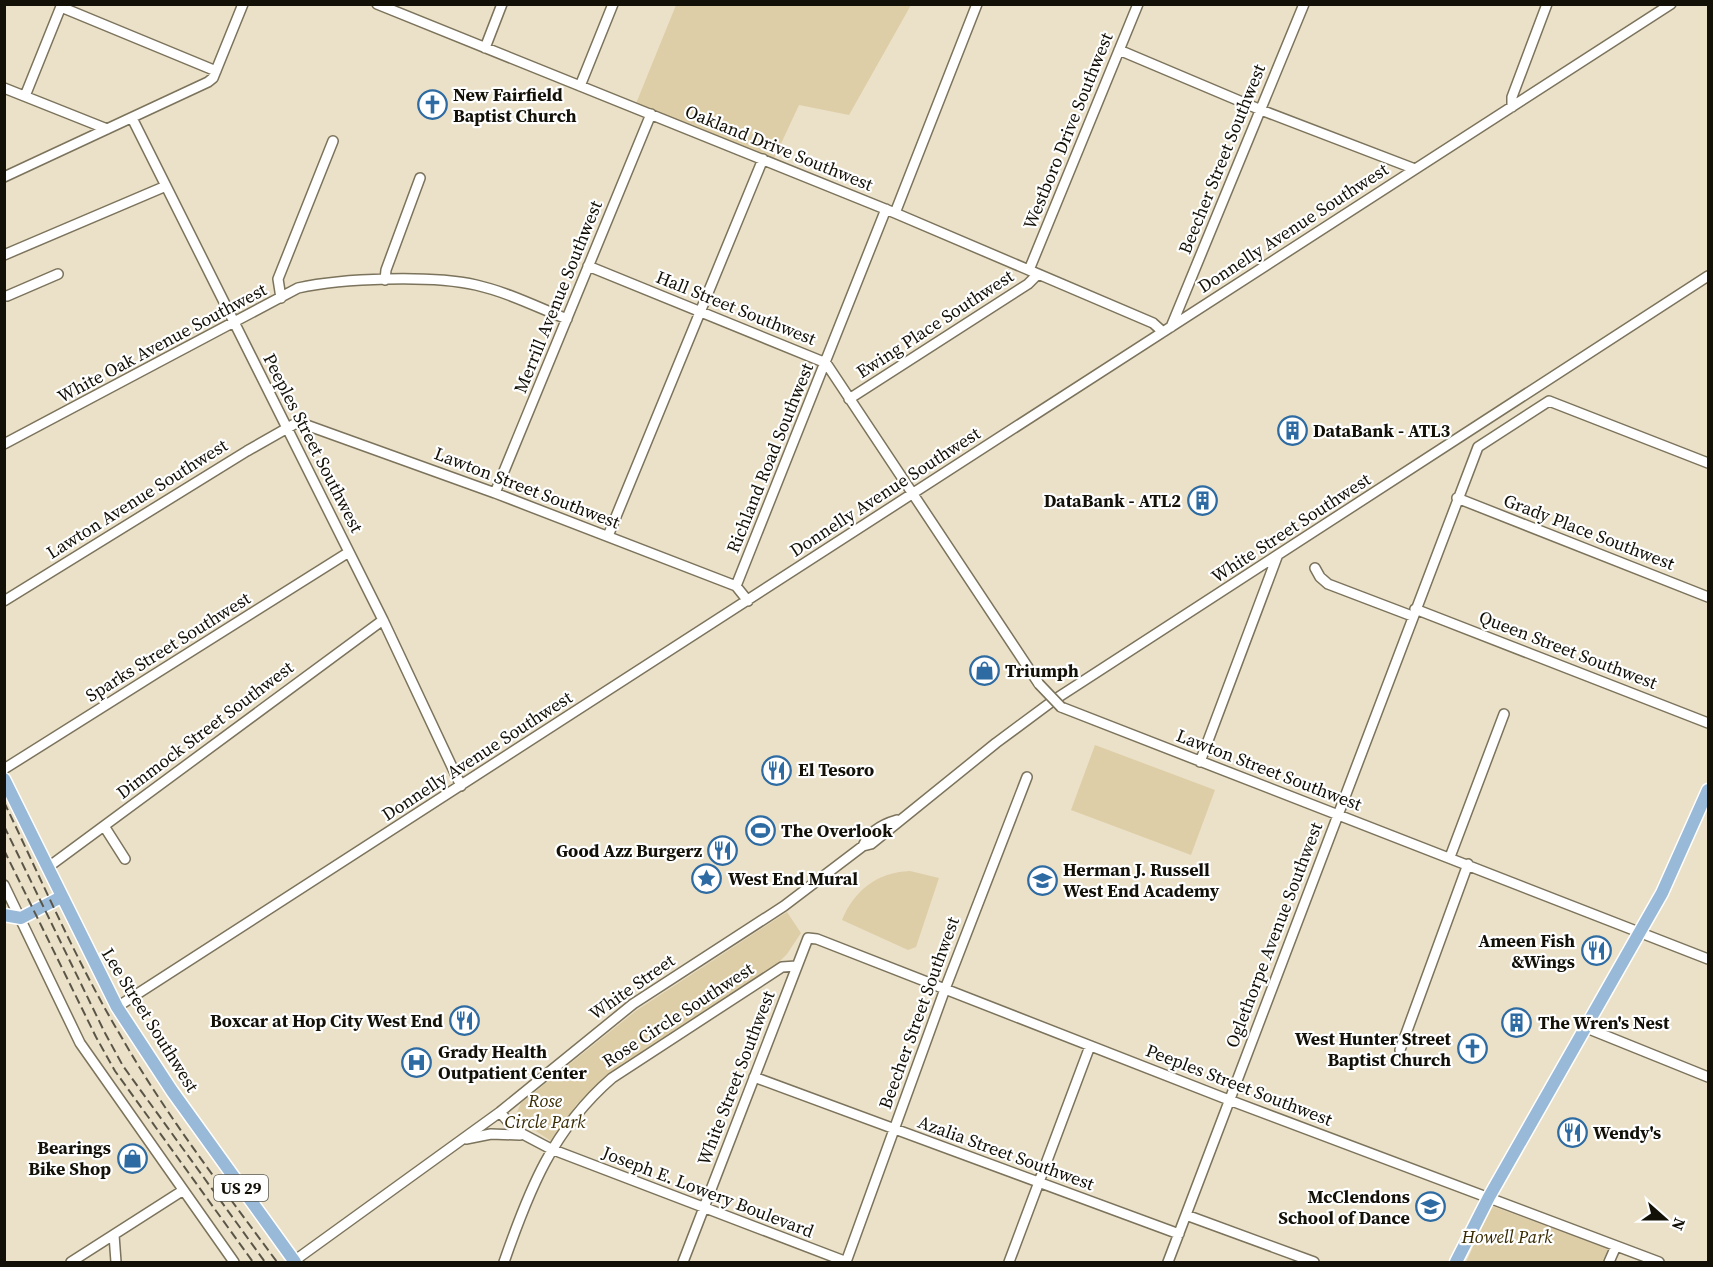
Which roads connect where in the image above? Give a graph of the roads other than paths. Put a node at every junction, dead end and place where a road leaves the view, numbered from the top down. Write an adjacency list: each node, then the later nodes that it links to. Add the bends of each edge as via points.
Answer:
1 (243, 4): 13 (street)
2 (502, 4): 11 (street)
3 (613, 4): 14 (street)
4 (977, 4): 28 (street, Richland Road Southwest)
5 (1138, 4): 12 (street, Westboro Drive Southwest)
6 (1304, 4): 18 (street, Beecher Street Southwest)
7 (1548, 4): 17 (street, via 1512,97)
8 (1671, 4): 17 (street, Donnelly Avenue Southwest)
9 (61, 6): 13 (street); 16 (street)
10 (384, 6): 11 (street, Oakland Drive Southwest)
11 (485, 48): 14 (street, Oakland Drive Southwest)
12 (1119, 50): 18 (street); 31 (street, Westboro Drive Southwest)
13 (216, 70): 20 (street, via 208,82)
14 (580, 86): 19 (street, Oakland Drive Southwest)
15 (4, 88): 16 (street)
16 (25, 96): 21 (street)
17 (1512, 107): 24 (street, Donnelly Avenue Southwest)
18 (1261, 110): 24 (street); 40 (street, Beecher Street Southwest)
19 (651, 114): 23 (street, Oakland Drive Southwest); 30 (street, Merrill Avenue Southwest)
20 (132, 118): 21 (street); 27 (street, Peeples Street Southwest)
21 (107, 129): 25 (street)
22 (333, 141): 36 (street, White Oak Avenue Southwest, via 278,279)
23 (763, 159): 28 (street, Oakland Drive Southwest); 37 (street)
24 (1415, 170): 40 (street, Donnelly Avenue Southwest)
25 (4, 177)
26 (420, 178): 34 (street, via 386,270)
27 (166, 186): 29 (street); 39 (street, Peeples Street Southwest)
28 (891, 211): 31 (street, Oakland Drive Southwest); 41 (street, Richland Road Southwest)
29 (4, 255)
30 (588, 266): 37 (street, Hall Street Southwest); 38 (street, Merrill Avenue Southwest)
31 (1034, 272): 40 (street, Oakland Drive Southwest); 42 (street, Ewing Place Southwest, via 1028,284)
32 (58, 274): 35 (street)
33 (1708, 276): 51 (street, White Street Southwest)
34 (386, 280): 36 (street, via 315,284); 38 (street, via 475,285)
35 (5, 295)
36 (281, 298): 39 (street, White Oak Avenue Southwest)
37 (700, 311): 41 (street, Hall Street Southwest); 49 (street)
38 (567, 318): 46 (street, Merrill Avenue Southwest)
39 (235, 324): 43 (street, Peeples Street Southwest); 44 (street, White Oak Avenue Southwest)
40 (1167, 329): 47 (street, Donnelly Avenue Southwest)
41 (826, 363): 42 (street, Hall Street Southwest); 53 (street, Richland Road Southwest)
42 (849, 399): 47 (street, Hall Street Southwest)
43 (287, 428): 46 (street, Lawton Street Southwest, via 303,422); 50 (street, Peeples Street Southwest); 55 (street, Lawton Avenue Southwest)
44 (4, 444)
45 (1708, 463): 48 (street, Oglethorpe Avenue Southwest, via 1549,401 1480,444)
46 (495, 493): 49 (street, Lawton Street Southwest)
47 (912, 494): 56 (street, Donnelly Avenue Southwest); 61 (street, Lawton Street Southwest, bridge, via 1039,684 1061,707)
48 (1457, 498): 54 (street, Grady Place Southwest); 57 (street, Oglethorpe Avenue Southwest)
49 (608, 536): 53 (street, Lawton Street Southwest)
50 (349, 552): 58 (street, Peeples Street Southwest); 62 (street, Sparks Street Southwest)
51 (1277, 557): 61 (street); 73 (street, White Street Southwest, via 1054,700 899,819 886,823)
52 (1315, 568): 57 (street, Queen Street Southwest, via 1328,584)
53 (736, 586): 56 (street)
54 (1708, 597)
55 (4, 601)
56 (748, 601): 65 (street, Donnelly Avenue Southwest)
57 (1414, 612): 60 (street, Queen Street Southwest); 67 (street, Oglethorpe Avenue Southwest)
58 (382, 620): 65 (street, Peeples Street Southwest); 68 (street, Dimmock Street Southwest)
59 (1504, 714): 69 (street)
60 (1708, 723)
61 (1200, 762): 67 (street, Lawton Street Southwest)
62 (4, 769)
63 (1027, 777): 82 (street, Beecher Street Southwest)
64 (4, 779): 72 (main road, Lee Street Southwest / US 29)
65 (461, 786): 83 (street, Donnelly Avenue Southwest)
66 (1708, 792): 78 (main road)
67 (1337, 814): 69 (street, Lawton Street Southwest); 89 (street, Oglethorpe Avenue Southwest)
68 (104, 826): 70 (street); 72 (street, Dimmock Street Southwest)
69 (1450, 857): 71 (street, Lawton Street Southwest)
70 (125, 859)
71 (1468, 864): 78 (street, Lawton Street Southwest); 86 (street)
72 (47, 868): 75 (main road, Lee Street Southwest / US 29)
73 (822, 879): 90 (street, White Street, via 633,1004)
74 (4, 885): 77 (street)
75 (60, 897): 77 (main road); 83 (main road, Lee Street Southwest / US 29)
76 (4, 915): 77 (main road)
77 (21, 918): 96 (street, via 80,1042)
78 (1640, 932): 80 (street, Lawton Street Southwest); 84 (main road)
79 (808, 938): 81 (street, White Street Southwest); 82 (street, Peeples Street Southwest)
80 (1708, 959)
81 (796, 966): 87 (street, White Street Southwest); 94 (street, Rose Circle Southwest, via 782,967 612,1078 578,1110)
82 (945, 989): 85 (street, Peeples Street Southwest); 91 (street, Beecher Street Southwest)
83 (117, 1007): 104 (main road, Lee Street Southwest / US 29, via 187,1113)
84 (1584, 1027): 88 (street); 97 (main road)
85 (1090, 1046): 89 (street, Peeples Street Southwest); 95 (street)
86 (1400, 1050)
87 (754, 1077): 91 (street, Azalia Street Southwest); 98 (street, White Street Southwest)
88 (1708, 1077)
89 (1229, 1100): 97 (street, Peeples Street Southwest); 99 (street, Oglethorpe Avenue Southwest)
90 (500, 1112): 92 (street, Joseph E. Lowery Boulevard); 93 (street, White Street)
91 (894, 1129): 95 (street, Azalia Street Southwest); 105 (street, Beecher Street Southwest)
92 (525, 1136): 93 (street, via 491,1134); 94 (street, Joseph E. Lowery Boulevard)
93 (461, 1140): 104 (street, White Street)
94 (551, 1149): 98 (street, Joseph E. Lowery Boulevard); 108 (street, Rose Circle Southwest)
95 (1039, 1183): 100 (street, Azalia Street Southwest); 110 (street)
96 (182, 1191): 101 (street); 107 (street)
97 (1489, 1197): 102 (street, Peeples Street Southwest); 113 (main road)
98 (704, 1208): 105 (street, Joseph E. Lowery Boulevard); 109 (street, White Street Southwest)
99 (1186, 1215): 100 (street, Oglethorpe Avenue Southwest); 112 (street)
100 (1179, 1234): 111 (street, Oglethorpe Avenue Southwest)
101 (114, 1235): 103 (street); 106 (street)
102 (1616, 1246): 114 (street); 115 (street, Peeples Street Southwest)
103 (73, 1262)
104 (295, 1262)
105 (846, 1262)
106 (116, 1263)
107 (234, 1263)
108 (504, 1263)
109 (683, 1263)
110 (1009, 1263)
111 (1168, 1263)
112 (1314, 1263)
113 (1455, 1263)
114 (1609, 1263)
115 (1659, 1263)

